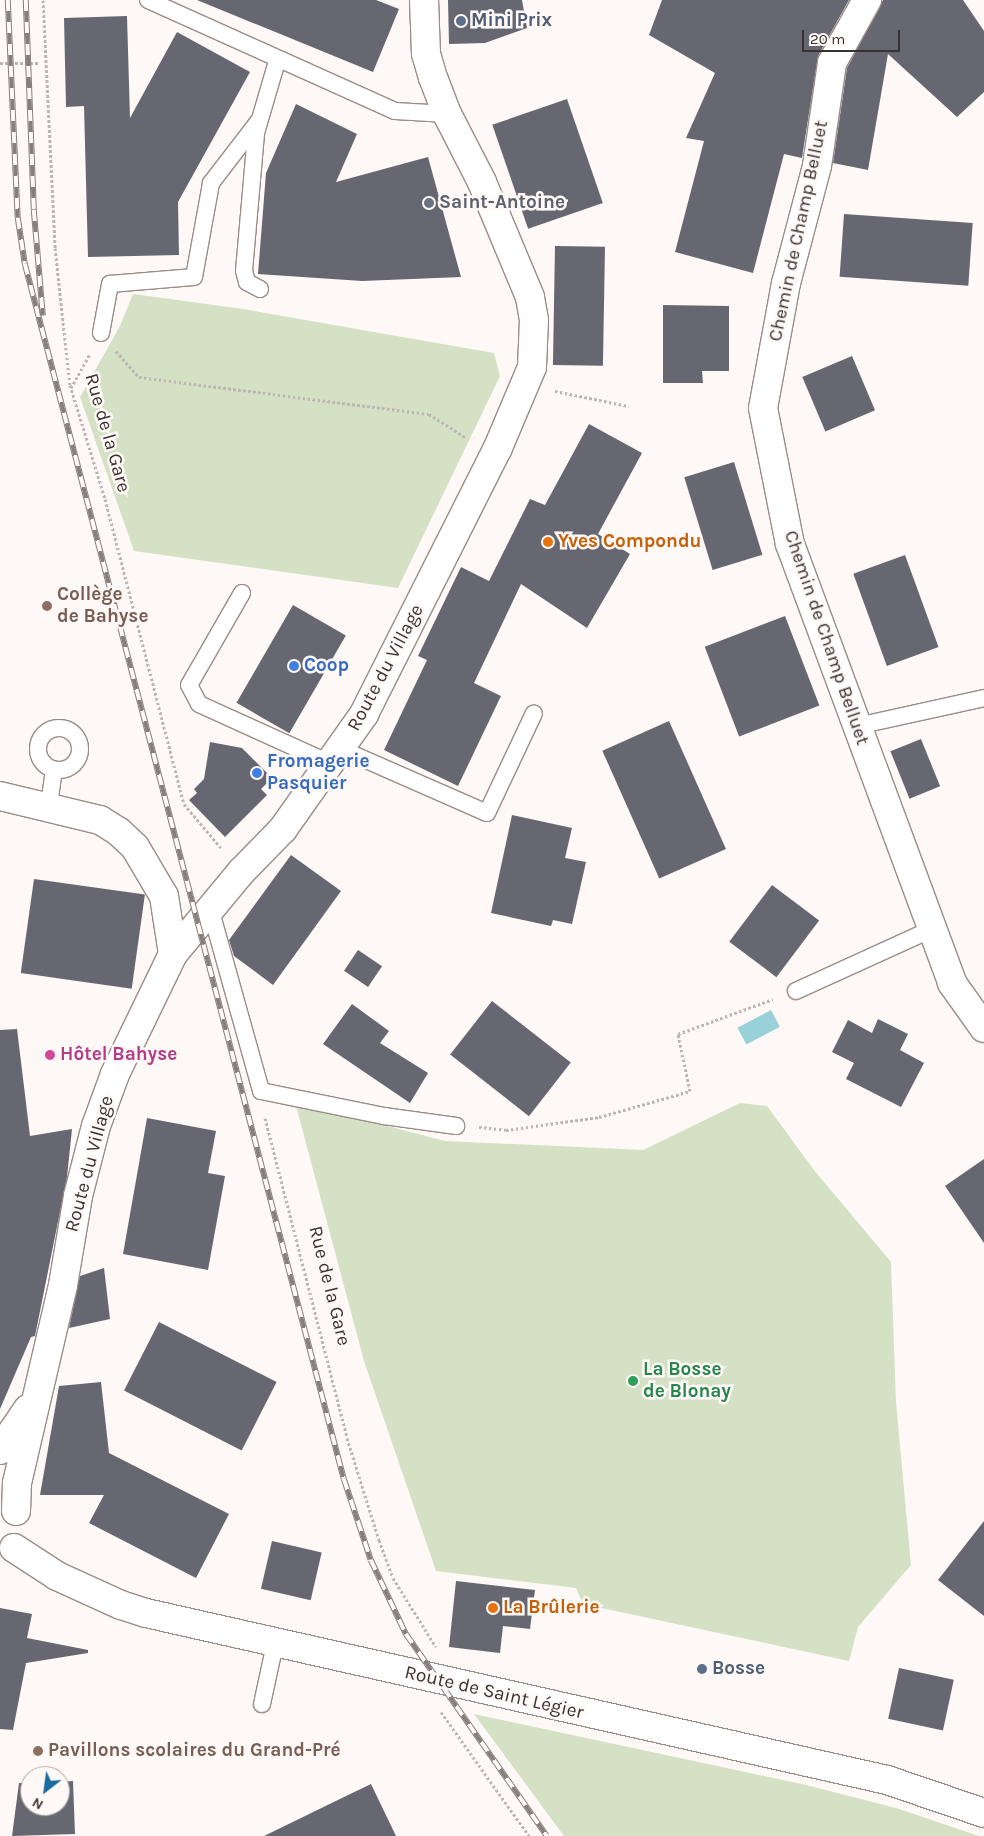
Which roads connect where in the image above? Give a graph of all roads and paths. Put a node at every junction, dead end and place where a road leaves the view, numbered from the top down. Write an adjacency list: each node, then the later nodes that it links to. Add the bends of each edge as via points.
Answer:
1 (43, 0): 12 (path, Rue de la Gare, via 55,248)
2 (148, 0): 5 (lane)
3 (424, 0): 8 (main road, Route du Village, via 426,54)
4 (867, 0): 19 (main road, Chemin de Champ Belluet, via 832,63 817,166 786,283 764,408 790,544)
5 (277, 61): 8 (lane, via 395,111); 9 (lane)
6 (0, 63): 7 (path)
7 (39, 63)
8 (447, 114): 20 (main road, Route du Village, via 482,182 523,276 534,320 532,367 497,450 399,650)
9 (258, 122): 10 (lane, via 244,270 247,282); 11 (lane, via 211,183 194,277 110,284)
10 (260, 290)
11 (101, 333): 12 (path); 15 (path, via 140,377 430,414)
12 (71, 388): 24 (path, Rue de la Gare, via 105,499 184,804)
13 (561, 393): 14 (path)
14 (628, 406)
15 (464, 437)
16 (242, 592): 20 (lane, via 189,685 199,704)
17 (984, 698): 19 (lane)
18 (534, 713): 20 (lane, via 487,813)
19 (857, 726): 26 (main road, Chemin de Champ Belluet)
20 (336, 756): 25 (main road, Route du Village, via 283,829)
21 (54, 769): 23 (lane)
22 (0, 796): 23 (main road)
23 (49, 805): 27 (main road, via 100,820 135,846 164,896)
24 (225, 852)
25 (210, 908): 27 (main road, Route du Village); 30 (lane)
26 (932, 929): 28 (lane); 29 (main road, Chemin de Champ Belluet, via 952,983)
27 (173, 954): 32 (main road, Route du Village, via 115,1074 96,1126 78,1196 63,1285)
28 (796, 991): 31 (path, via 678,1034 690,1091 599,1117 506,1130)
29 (984, 1028)
30 (261, 1091): 31 (lane, via 384,1116); 37 (path, Rue de la Gare, via 345,1429 379,1540 393,1578)
31 (456, 1126)
32 (39, 1387): 33 (main road, Route du Village); 34 (main road, Route du Village, via 17,1483)
33 (0, 1450)
34 (8, 1502): 35 (main road, Route du Village, via 20,1527)
35 (7, 1555): 36 (main road, Route de Saint Légier, via 120,1605)
36 (275, 1644): 38 (main road, Route de Saint Légier); 39 (lane)
37 (439, 1652)
38 (415, 1674): 40 (main road, Route de Saint Légier, via 887,1780); 41 (path)
39 (262, 1704)
40 (984, 1813)
41 (529, 1836)

